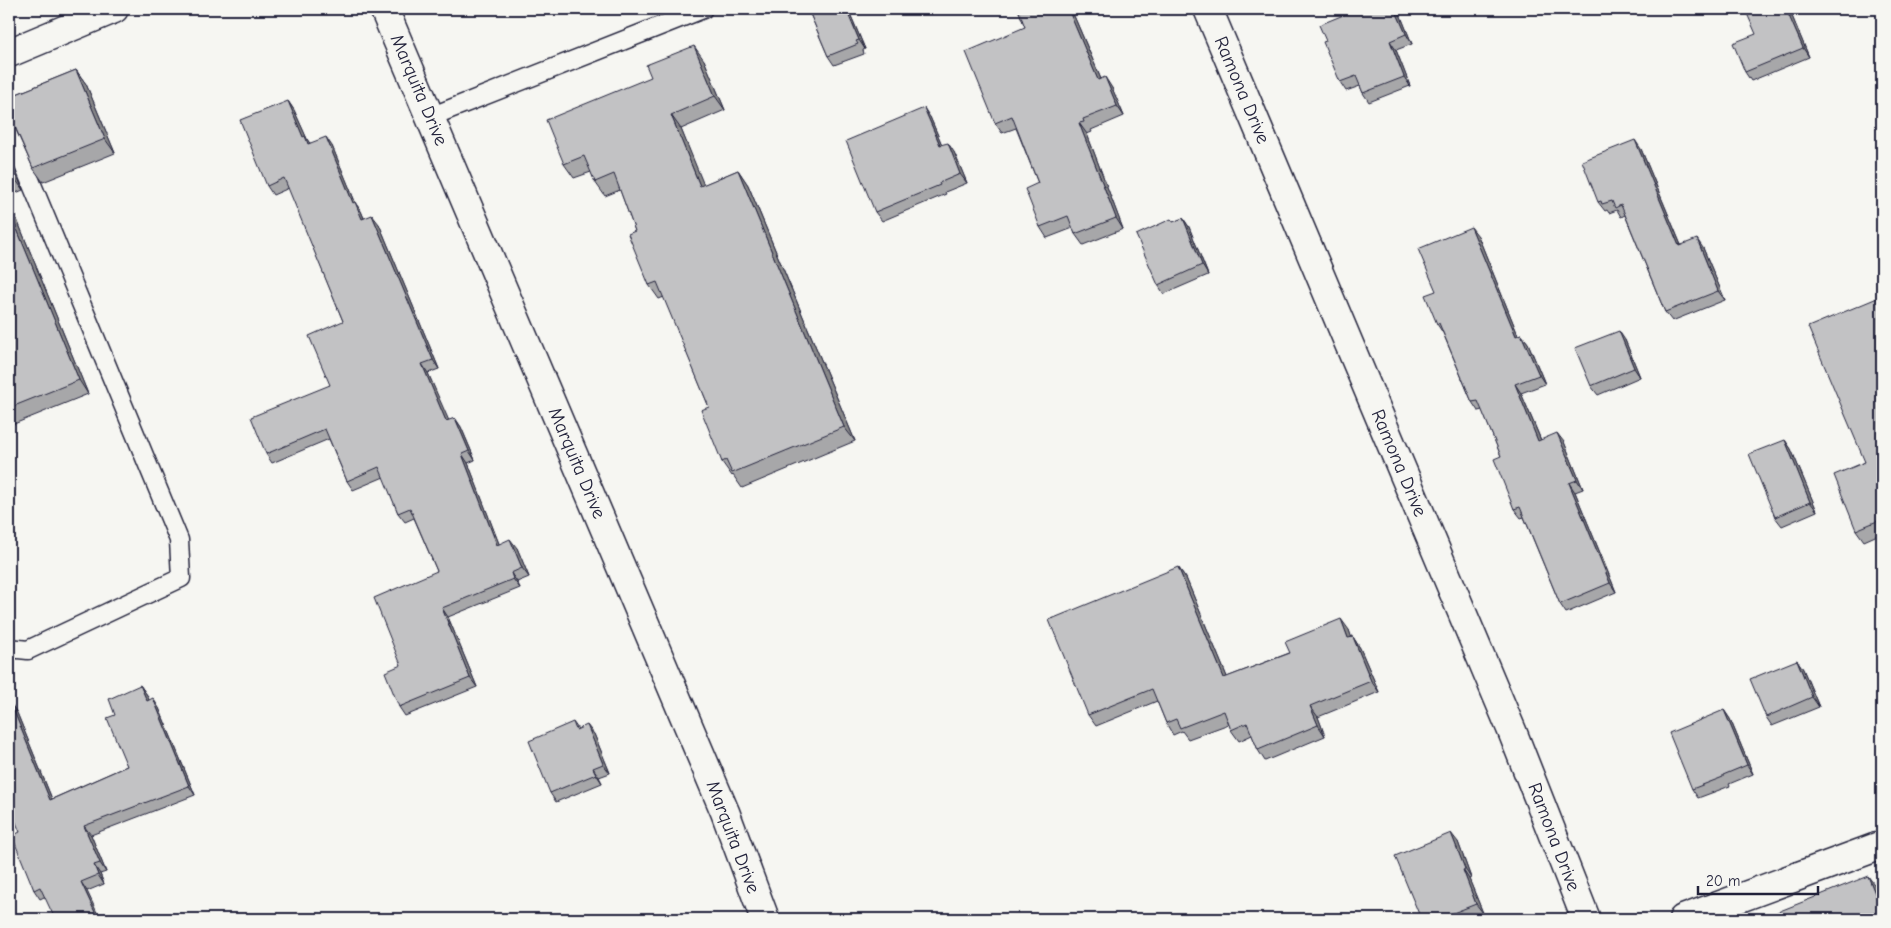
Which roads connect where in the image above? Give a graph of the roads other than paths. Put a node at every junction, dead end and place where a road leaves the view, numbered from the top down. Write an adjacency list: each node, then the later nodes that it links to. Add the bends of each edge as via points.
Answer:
1 (114, 9): 5 (street)
2 (384, 9): 6 (street, Marquita Drive)
3 (703, 9): 6 (lane)
4 (1208, 9): 11 (street, Ramona Drive, via 1512,731)
5 (9, 53)
6 (430, 117): 10 (street, Marquita Drive, via 725,812)
7 (9, 129): 8 (lane, via 179,540 181,578 28,650)
8 (9, 648)
9 (1882, 845): 12 (street)
10 (765, 919)
11 (1586, 919)
12 (1683, 919)

